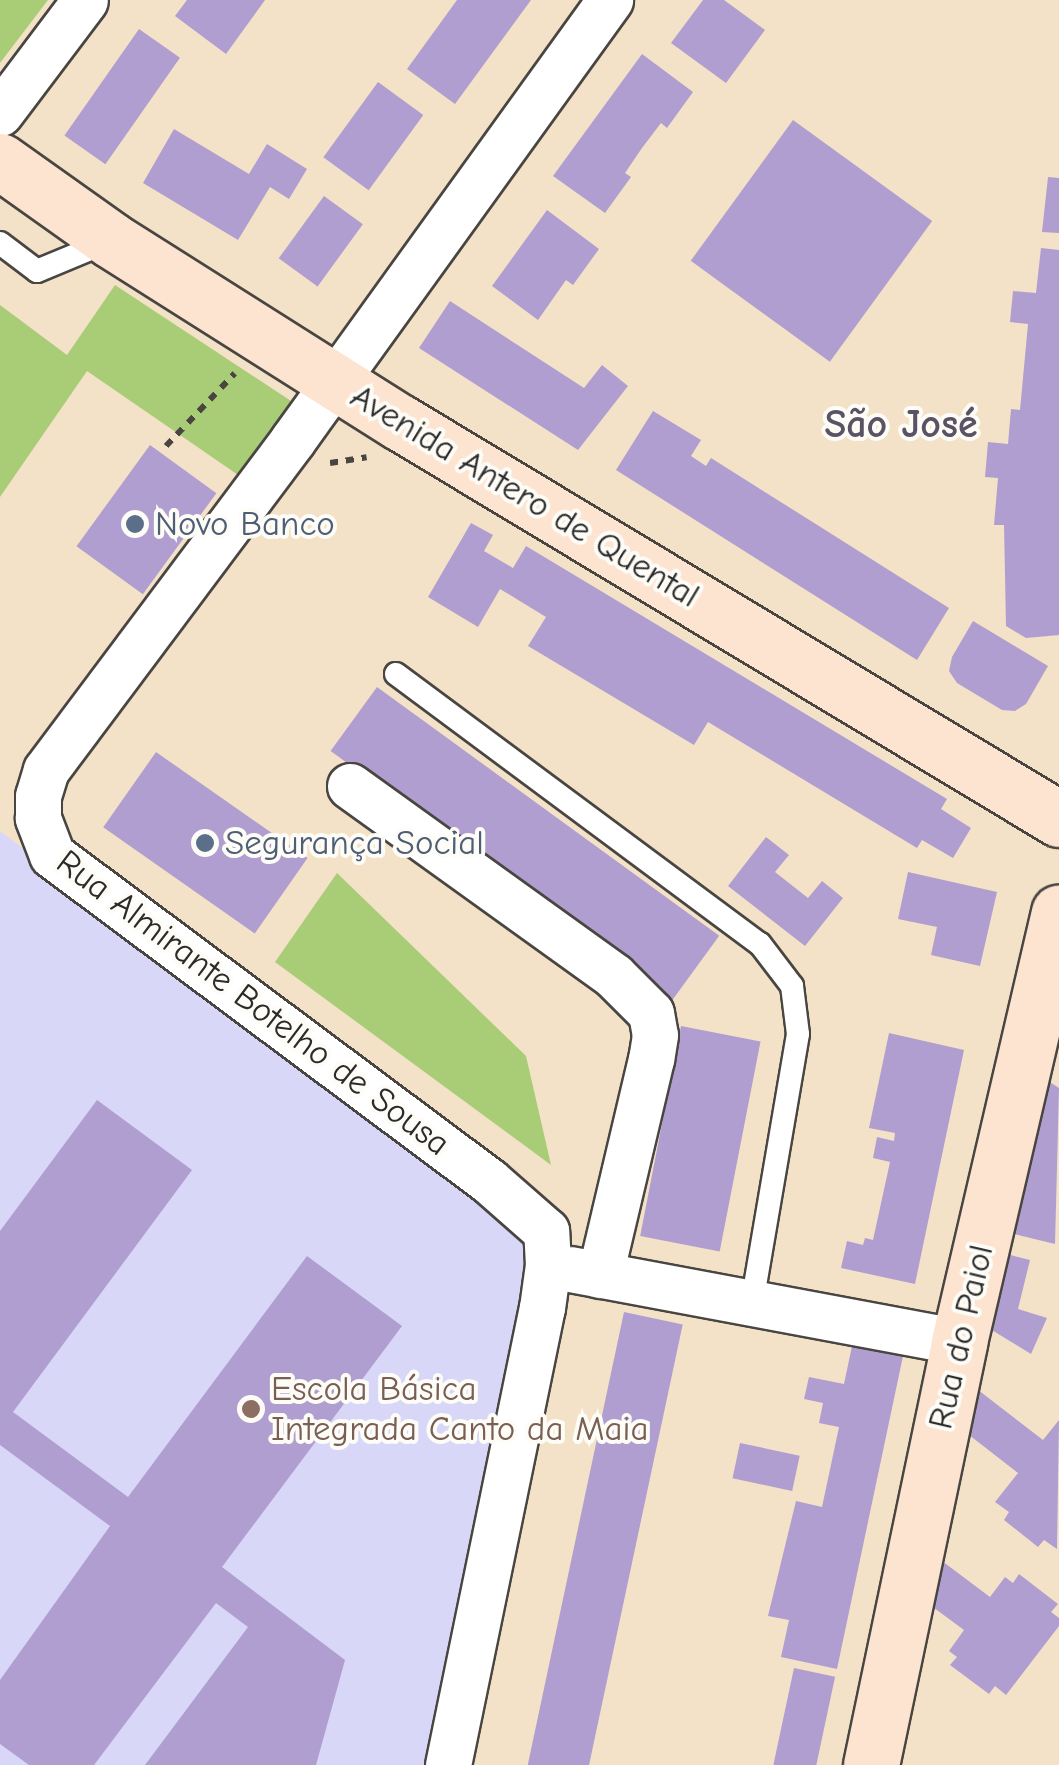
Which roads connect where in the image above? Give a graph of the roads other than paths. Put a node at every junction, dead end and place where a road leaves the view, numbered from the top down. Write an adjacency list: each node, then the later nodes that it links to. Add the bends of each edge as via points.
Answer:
1 (85, 0): 3 (street)
2 (610, 0): 7 (street, Rua Almirante Botelho de Sousa)
3 (0, 113)
4 (0, 160): 5 (main road, Avenida Antero de Quental)
5 (111, 240): 6 (lane, via 38,270); 7 (main road, Avenida Antero de Quental)
6 (0, 243)
7 (336, 380): 10 (main road, Avenida Antero de Quental); 12 (street, Rua Almirante Botelho de Sousa, via 46,770 38,818 52,855 489,1181 546,1232)
8 (396, 674): 14 (lane, via 760,944 792,986 798,1034)
9 (350, 786): 13 (street, via 614,976 651,1013 651,1059)
10 (1059, 819)
11 (1059, 912): 15 (main road, Rua do Paiol)
12 (548, 1265): 13 (street); 17 (street)
13 (600, 1275): 14 (street)
14 (752, 1303): 15 (street)
15 (959, 1342): 16 (main road, Rua do Paiol)
16 (882, 1763)
17 (448, 1765)

